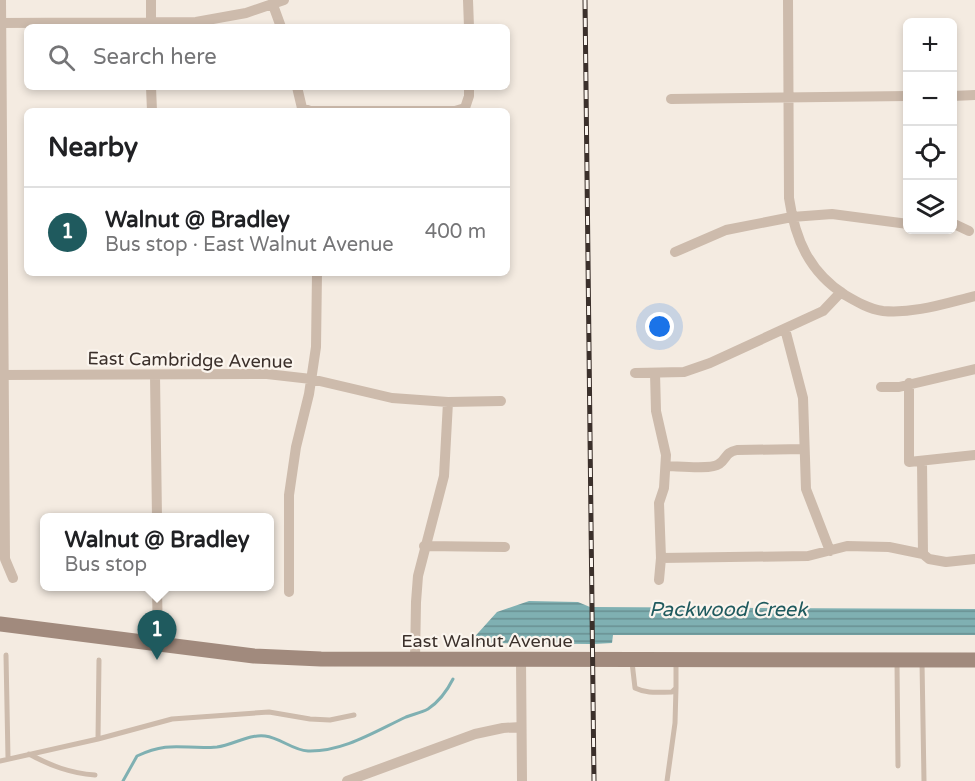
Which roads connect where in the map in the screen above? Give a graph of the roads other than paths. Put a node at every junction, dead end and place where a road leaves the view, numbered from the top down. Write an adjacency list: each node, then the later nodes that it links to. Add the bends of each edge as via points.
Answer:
1 (1, 0): 7 (street)
2 (151, 0): 9 (street)
3 (284, 0): 6 (street)
4 (468, 0): 12 (street)
5 (788, 0): 19 (street)
6 (273, 4): 10 (street, via 217,19); 11 (street)
7 (1, 23): 8 (street); 36 (street)
8 (76, 24)
9 (151, 24)
10 (162, 24)
11 (280, 24)
12 (469, 24)
13 (152, 90): 21 (street)
14 (298, 90): 22 (street)
15 (468, 90): 23 (street)
16 (975, 95): 18 (street)
17 (903, 96): 19 (street)
18 (957, 96)
19 (788, 98): 20 (street); 24 (street)
20 (671, 99)
21 (152, 108)
22 (302, 108)
23 (465, 108)
24 (792, 217): 25 (street, via 832,214); 28 (street, via 726,230); 30 (street, via 815,270)
25 (903, 223)
26 (957, 225): 27 (street)
27 (969, 231)
28 (675, 252)
29 (317, 276): 38 (street, via 318,321)
30 (841, 292): 31 (street, via 866,307 883,311 919,309); 32 (street, via 823,311)
31 (975, 296)
32 (785, 329): 35 (street, via 684,372); 43 (street, via 803,398)
33 (975, 369): 39 (street)
34 (635, 373): 35 (street)
35 (655, 373): 46 (street, via 656,411)
36 (2, 375): 37 (street, East Cambridge Avenue); 48 (street)
37 (155, 375): 38 (street, East Cambridge Avenue, via 267,374); 47 (street)
38 (312, 379): 42 (street, East Cambridge Avenue, via 392,398); 58 (street, via 289,495)
39 (909, 383): 40 (street); 45 (street, via 909,462)
40 (882, 387)
41 (501, 401): 42 (street, East Cambridge Avenue)
42 (448, 402): 49 (street, via 444,476)
43 (804, 449): 46 (street, via 737,450 728,452 720,464 712,466); 51 (street, via 806,489)
44 (975, 456): 45 (street)
45 (922, 461): 52 (street)
46 (666, 466): 53 (street, via 659,503)
47 (157, 513)
48 (2, 527): 55 (street, via 5,558)
49 (424, 546): 50 (street); 63 (street, via 416,602)
50 (505, 547)
51 (830, 551): 52 (street, via 847,546 889,547); 53 (street, via 808,556)
52 (923, 554): 54 (street, via 946,562)
53 (661, 558): 56 (street)
54 (975, 559)
55 (13, 578)
56 (659, 580)
57 (158, 591): 60 (street)
58 (289, 592)
59 (0, 624): 60 (main road, East Walnut Avenue)
60 (158, 644): 63 (main road, East Walnut Avenue, via 254,656)
61 (6, 655): 75 (lane)
62 (99, 660): 73 (lane)
63 (415, 660): 64 (main road, East Walnut Avenue)
64 (521, 660): 67 (main road, East Walnut Avenue); 72 (street)
65 (897, 660): 68 (main road, East Walnut Avenue); 69 (main road, East Walnut Avenue); 77 (lane)
66 (975, 660): 69 (main road, East Walnut Avenue)
67 (632, 661): 68 (main road, East Walnut Avenue); 70 (lane, via 635,688 642,692 672,692)
68 (676, 661): 70 (lane)
69 (922, 661): 82 (lane)
70 (676, 688): 81 (lane)
71 (354, 715): 73 (lane, via 330,720 269,712 210,715 172,719)
72 (521, 727): 79 (street, via 475,734); 80 (street)
73 (99, 739): 74 (lane)
74 (29, 754): 75 (lane); 78 (lane, via 77,774)
75 (8, 758): 76 (lane)
76 (0, 761)
77 (898, 766)
78 (95, 775)
79 (347, 781)
80 (522, 781)
81 (667, 781)
82 (924, 781)

